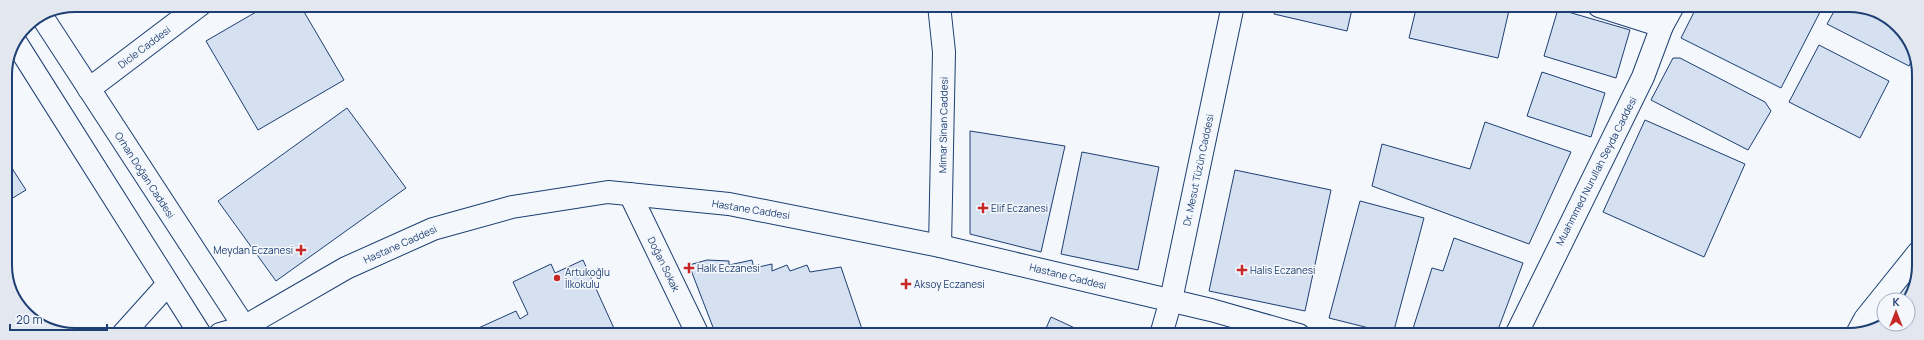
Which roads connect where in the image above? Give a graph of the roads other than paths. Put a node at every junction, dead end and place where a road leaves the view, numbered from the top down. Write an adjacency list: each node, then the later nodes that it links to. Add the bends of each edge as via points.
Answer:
1 (191, 12): 9 (street, Dicle Caddesi)
2 (940, 12): 11 (street, Mimar Sinan Caddesi, via 944,52)
3 (1232, 12): 14 (street, Dr. Mesut Tüzün Caddesi)
4 (1618, 12): 7 (street)
5 (1670, 12): 7 (street, Muahmmed Nurullah Seyda Caddesi)
6 (45, 21): 9 (street, Orhan Doğan Caddesi)
7 (1662, 26): 23 (street, Muahmmed Nurullah Seyda Caddesi, via 1643,77)
8 (19, 47): 13 (street)
9 (88, 89): 18 (street, Orhan Doğan Caddesi)
10 (630, 194): 11 (street, Hastane Caddesi, via 729,204); 19 (street, Hastane Caddesi, via 608,192 512,207 433,229 346,268); 20 (street, Doğan Sokak)
11 (940, 246): 14 (street, Hastane Caddesi)
12 (1912, 260): 15 (street)
13 (168, 284): 16 (street); 17 (street)
14 (1171, 300): 21 (street, Dr. Mesut Tüzün Caddesi); 22 (street, Hastane Caddesi)
15 (1861, 326)
16 (128, 328)
17 (196, 328)
18 (244, 328)
19 (251, 328)
20 (695, 328)
21 (1163, 328)
22 (1273, 328)
23 (1519, 328)

